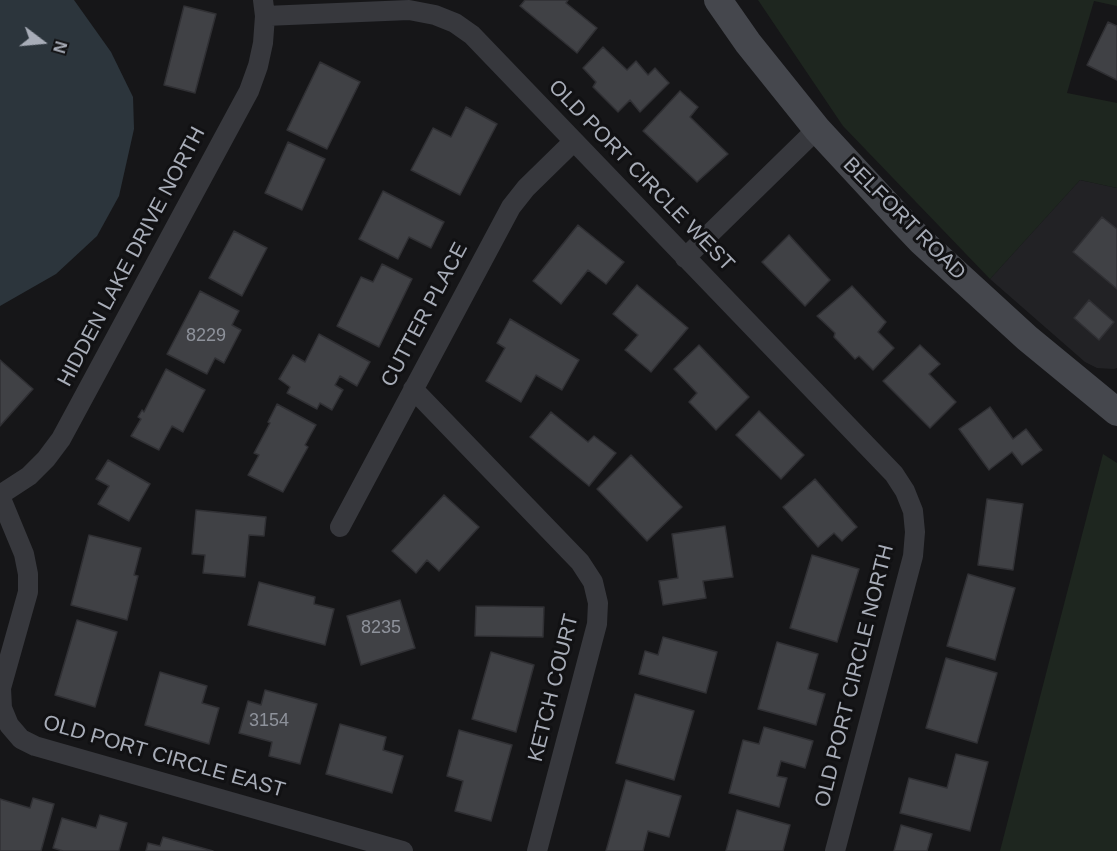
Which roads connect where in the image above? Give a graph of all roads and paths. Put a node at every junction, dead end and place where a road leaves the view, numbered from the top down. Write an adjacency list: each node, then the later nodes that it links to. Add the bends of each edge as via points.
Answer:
1 (718, 0): 3 (street, BELFORT ROAD)
2 (264, 8): 4 (street, OLD PORT CIRCLE WEST, via 409,10 455,23 472,35); 8 (street, HIDDEN LAKE DRIVE NORTH, via 263,43 249,91 61,439 29,476)
3 (817, 129): 5 (street); 7 (street, BELFORT ROAD, via 921,241 1027,338)
4 (573, 142): 5 (street, OLD PORT CIRCLE WEST); 6 (street, CUTTER PLACE, via 512,207)
5 (685, 258): 9 (street, OLD PORT CIRCLE WEST, via 894,474)
6 (413, 389): 10 (street, CUTTER PLACE); 12 (street, KETCH COURT, via 580,562 593,582 597,624)
7 (1117, 412)
8 (0, 496): 11 (street, OLD PORT CIRCLE EAST, via 28,574 28,592 1,688 2,708 21,739)
9 (912, 511): 13 (street, OLD PORT CIRCLE NORTH, via 913,556)
10 (340, 527)
11 (403, 851)
12 (537, 851)
13 (835, 851)

